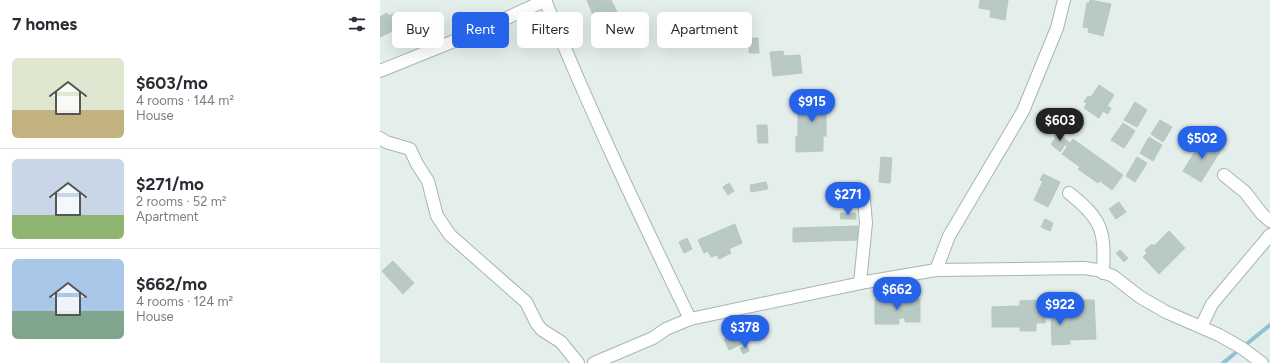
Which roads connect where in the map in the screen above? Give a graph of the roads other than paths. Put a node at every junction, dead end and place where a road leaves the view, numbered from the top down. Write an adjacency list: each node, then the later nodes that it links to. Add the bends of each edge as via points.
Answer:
1 (546, 0): 3 (street, via 474,33); 13 (street, via 572,66 621,175)
2 (1064, 0): 10 (street, via 1057,28 1023,111 949,236)
3 (380, 71)
4 (380, 138): 15 (street, via 410,149 428,181 437,216 450,236 526,302 542,330 561,342)
5 (1224, 175): 8 (street, via 1245,192)
6 (1069, 193): 11 (street, via 1096,218 1101,228 1104,238)
7 (864, 200): 12 (street, via 866,222)
8 (1270, 221)
9 (1270, 235): 14 (street, via 1212,304)
10 (936, 270): 11 (street, via 1028,270 1059,267 1084,268); 12 (street)
11 (1103, 273): 14 (street, via 1113,276 1140,297 1166,312)
12 (860, 283): 13 (street)
13 (690, 319): 16 (street)
14 (1201, 327): 17 (street, via 1242,348)
15 (578, 363)
16 (594, 363)
17 (1262, 363)

